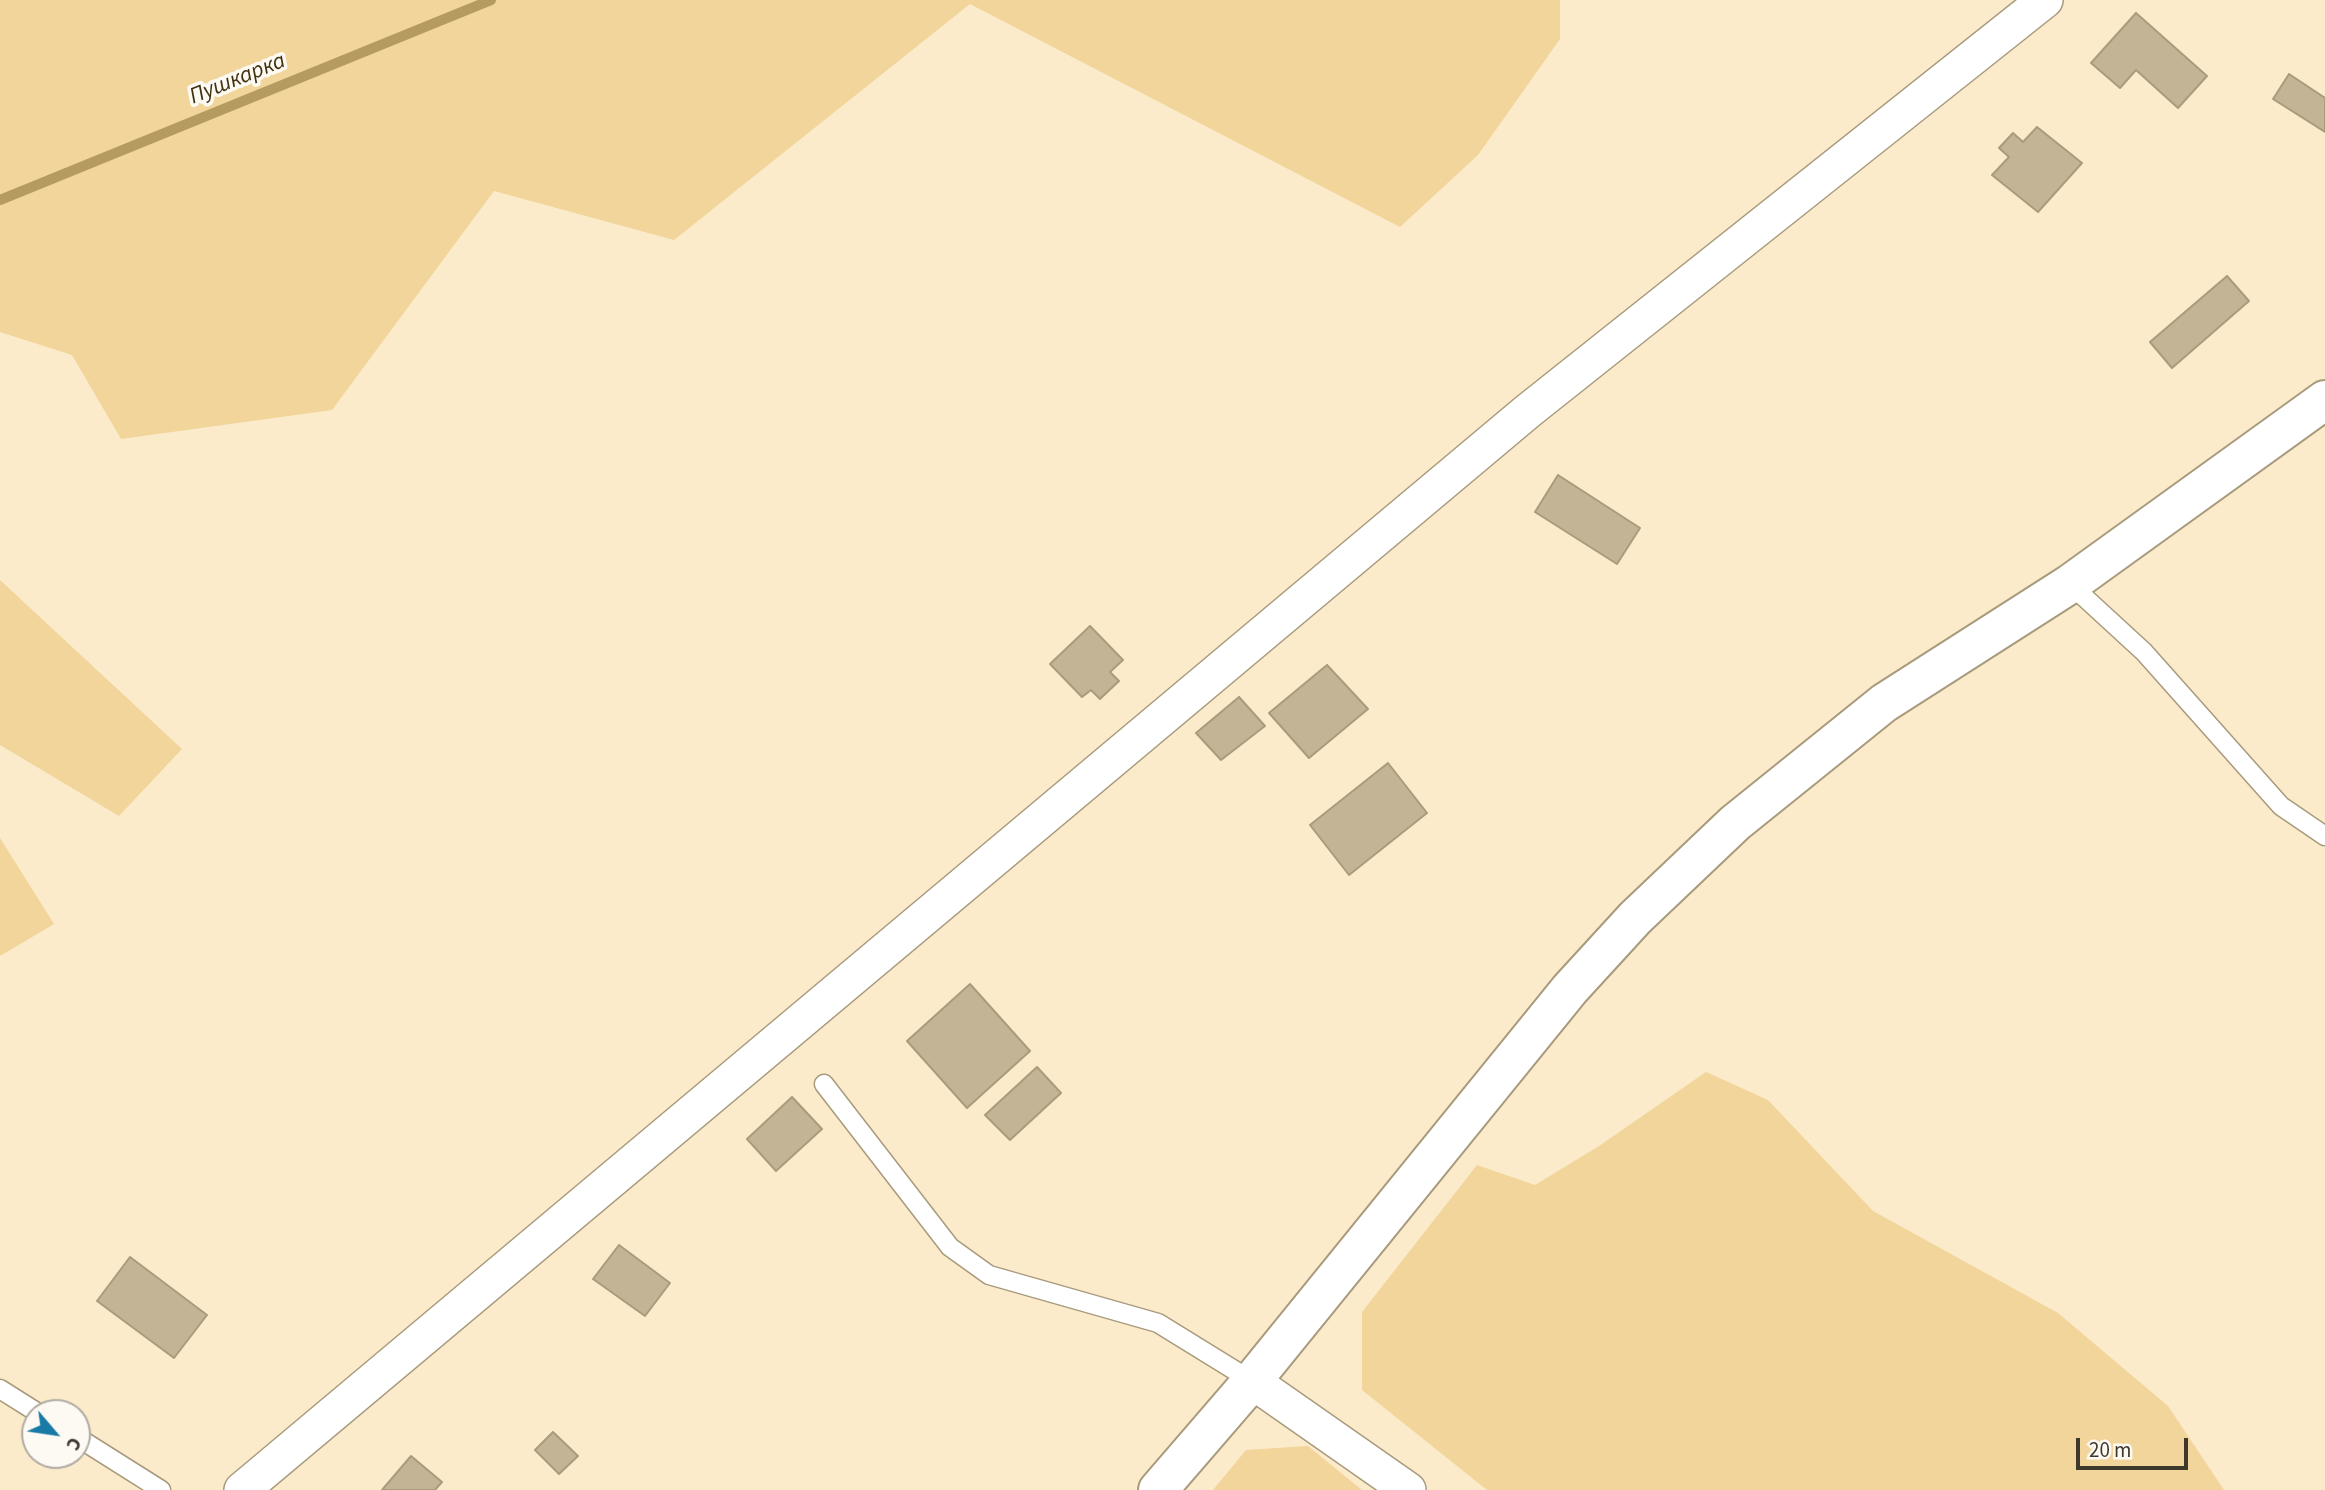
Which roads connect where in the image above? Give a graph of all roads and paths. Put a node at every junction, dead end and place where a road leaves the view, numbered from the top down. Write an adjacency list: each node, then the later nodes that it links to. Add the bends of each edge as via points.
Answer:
1 (2045, 0): 11 (street, via 1528,411)
2 (2325, 400): 3 (street)
3 (2070, 584): 4 (lane, via 2144,652 2281,806); 6 (street, via 1884,704 1734,823 1635,918 1487,1088)
4 (2325, 836)
5 (824, 1084): 6 (lane, via 950,1247 989,1275 1158,1323)
6 (1252, 1381): 12 (street); 13 (street)
7 (0, 1389): 8 (lane)
8 (21, 1402)
9 (91, 1446): 10 (lane)
10 (161, 1490)
11 (242, 1490)
12 (1158, 1490)
13 (1408, 1490)

